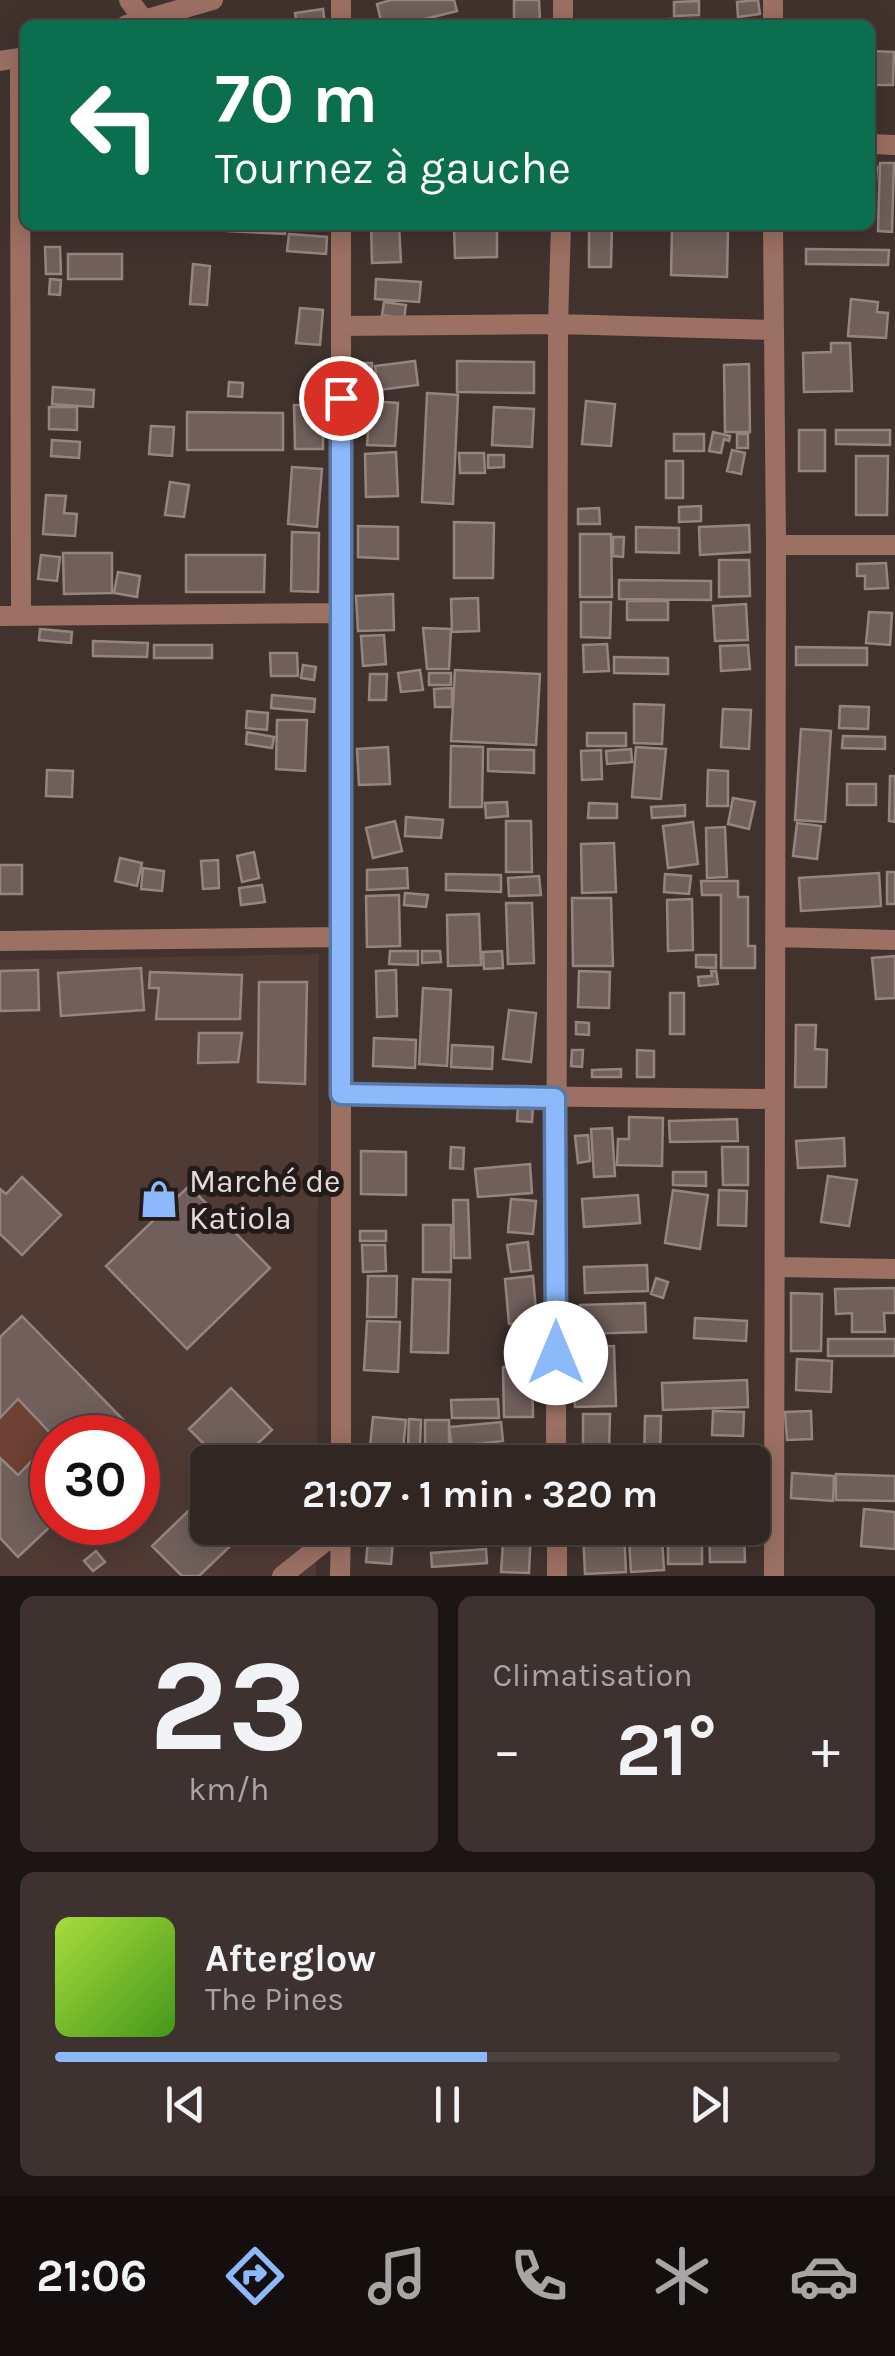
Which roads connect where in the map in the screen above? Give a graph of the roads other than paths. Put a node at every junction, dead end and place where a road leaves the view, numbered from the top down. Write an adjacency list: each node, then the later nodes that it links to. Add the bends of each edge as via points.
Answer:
1 (213, 0): 2 (street)
2 (142, 20)
3 (15, 59): 13 (street)
4 (341, 230): 8 (street)
5 (562, 230): 7 (street)
6 (773, 230): 9 (street)
7 (558, 324): 8 (street); 9 (street); 19 (street)
8 (341, 326): 12 (street)
9 (773, 330): 10 (street)
10 (776, 545): 11 (street); 15 (street)
11 (895, 546)
12 (341, 613): 13 (street); 14 (street)
13 (10, 616)
14 (341, 937): 17 (street); 18 (street)
15 (775, 937): 16 (street); 20 (street)
16 (895, 940)
17 (0, 941)
18 (341, 1094): 19 (street); 23 (street)
19 (555, 1098): 20 (street); 24 (street)
20 (774, 1099): 21 (street)
21 (775, 1267): 22 (street); 31 (street)
22 (895, 1269)
23 (341, 1445)
24 (556, 1445)
25 (320, 1545): 28 (street)
26 (341, 1545): 29 (street)
27 (556, 1545): 30 (street)
28 (282, 1576)
29 (340, 1576)
30 (557, 1576)
31 (774, 1576)

